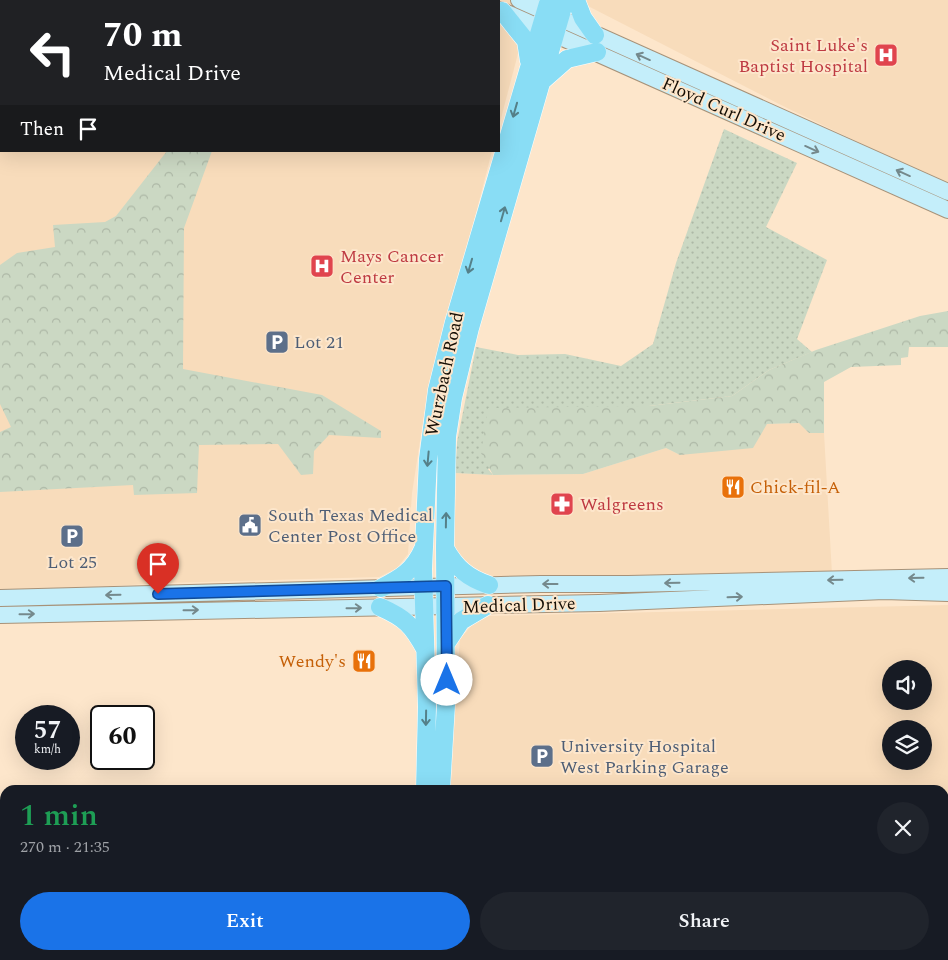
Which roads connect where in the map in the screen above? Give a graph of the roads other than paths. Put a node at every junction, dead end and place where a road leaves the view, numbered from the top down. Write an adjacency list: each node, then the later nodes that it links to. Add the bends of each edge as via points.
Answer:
1 (519, 0): 5 (street, Floyd Curl Drive)
2 (565, 0): 5 (main road, Wurzbach Road)
3 (576, 0): 6 (main road)
4 (501, 10): 5 (street, Floyd Curl Drive); 7 (main road, via 526,41)
5 (550, 19): 6 (street, Floyd Curl Drive); 7 (main road, Wurzbach Road); 8 (main road, Wurzbach Road)
6 (596, 43): 8 (main road, via 567,58); 9 (street, Floyd Curl Drive, one-way to 6); 10 (street, Floyd Curl Drive, one-way to 10)
7 (530, 64): 11 (main road, Wurzbach Road, one-way to 11, via 437,390 428,459)
8 (541, 81): 12 (main road, Wurzbach Road, one-way to 8, via 447,437 453,398)
9 (948, 192)
10 (948, 210)
11 (424, 546): 16 (main road, Wurzbach Road); 17 (main road, via 407,574)
12 (445, 547): 14 (main road, via 459,569); 15 (main road, Wurzbach Road)
13 (948, 577): 14 (street, Medical Drive, one-way to 14)
14 (489, 585): 15 (street, Medical Drive)
15 (446, 586): 16 (street, Medical Drive); 23 (main road, Wurzbach Road)
16 (424, 587): 17 (street, Medical Drive); 22 (main road, Wurzbach Road)
17 (381, 588): 19 (street, Medical Drive, one-way to 19)
18 (948, 593): 20 (street, Medical Drive, one-way to 18, via 884,591)
19 (0, 598)
20 (488, 605): 23 (street, Medical Drive); 25 (main road, via 461,621)
21 (380, 607): 22 (street, Medical Drive); 24 (street, Medical Drive, one-way to 21); 26 (main road, via 407,621)
22 (425, 607): 23 (street, Medical Drive); 26 (main road, Wurzbach Road)
23 (446, 607): 25 (main road, Wurzbach Road)
24 (0, 615)
25 (447, 643): 28 (main road, Wurzbach Road)
26 (426, 652): 27 (main road, Wurzbach Road, one-way to 27)
27 (425, 785)
28 (441, 785)

